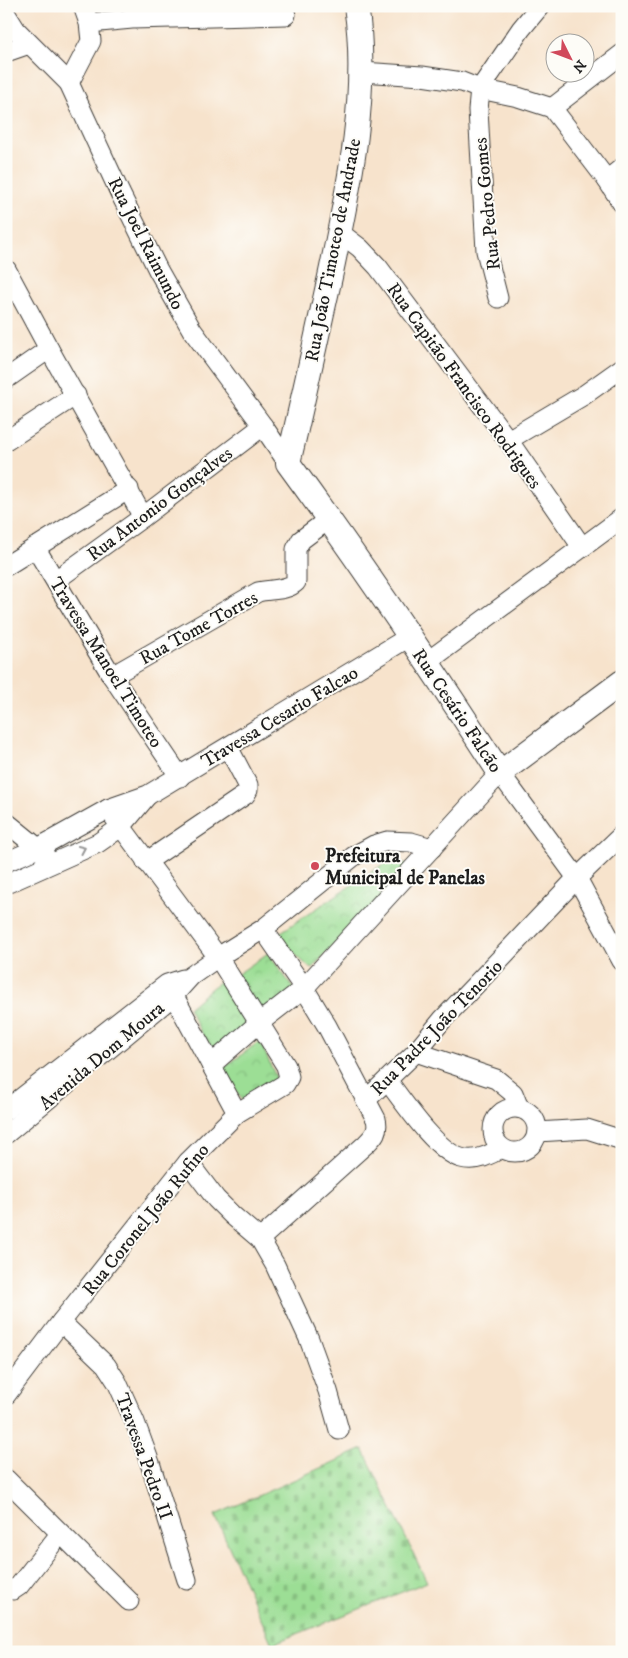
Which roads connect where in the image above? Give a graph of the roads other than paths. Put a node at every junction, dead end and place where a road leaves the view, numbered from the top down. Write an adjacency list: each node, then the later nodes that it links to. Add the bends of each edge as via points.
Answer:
1 (356, 6): 9 (main road, Rua João Timoteo de Andrade)
2 (540, 6): 11 (street)
3 (6, 14): 6 (street)
4 (86, 15): 5 (street, via 132,19); 10 (street, via 91,42)
5 (286, 15)
6 (29, 44): 7 (street); 10 (street)
7 (6, 52)
8 (622, 54): 12 (street)
9 (362, 72): 11 (street, via 462,82); 16 (main road, Rua João Timoteo de Andrade)
10 (69, 83): 23 (street, Rua Joel Raimundo, via 158,270 192,330)
11 (480, 90): 12 (street); 18 (street, Rua Pedro Gomes, via 478,110 486,251)
12 (552, 108): 14 (street)
13 (622, 168): 14 (street)
14 (606, 180): 15 (street)
15 (622, 203)
16 (340, 232): 24 (street, Rua Capitão Francisco Rodrigues, via 378,266); 26 (main road, Rua João Timoteo de Andrade)
17 (6, 269): 19 (street)
18 (498, 298)
19 (49, 349): 21 (street); 22 (street)
20 (622, 368): 24 (street, via 584,395)
21 (6, 379)
22 (76, 395): 25 (street); 27 (street)
23 (262, 426): 26 (street, Rua Joel Raimundo); 28 (street, Rua Antonio Gonçalves)
24 (508, 440): 32 (street, Rua Capitão Francisco Rodrigues)
25 (6, 441)
26 (288, 463): 30 (main road, Rua Cesário Falcão)
27 (129, 490): 28 (street); 31 (street)
28 (143, 517): 34 (street, Rua Antonio Gonçalves)
29 (622, 518): 32 (street)
30 (329, 519): 35 (main road, Rua Cesário Falcão); 37 (street, Rua Tome Torres, via 301,540 296,549 296,582 291,588 258,592)
31 (35, 547): 33 (street); 34 (street, Travessa Manoel Timoteo)
32 (582, 547): 36 (street)
33 (6, 566)
34 (56, 580): 37 (street, Travessa Manoel Timoteo)
35 (409, 637): 36 (main road, Rua Cesário Falcão); 39 (street, Travessa Cesario Falcao)
36 (427, 662): 40 (main road, Rua Cesário Falcão)
37 (112, 676): 41 (street, Travessa Manoel Timoteo)
38 (622, 682): 40 (main road)
39 (228, 747): 41 (street, Travessa Cesario Falcao); 50 (street, via 248,786 245,795)
40 (500, 774): 48 (street); 52 (street, Rua Cesário Falcão)
41 (180, 777): 42 (street, Travessa Cesario Falcao)
42 (148, 795): 43 (street, Travessa Cesario Falcao); 45 (street, Travessa Cesario Falcao)
43 (108, 808): 45 (street, Rua Coronel João Rufino); 47 (street, Travessa Cesario Falcao)
44 (6, 822): 47 (street)
45 (121, 827): 50 (street, Rua Coronel João Rufino); 51 (street, Travessa Cesario Falcao, one-way to 45, via 98,843)
46 (622, 835): 52 (street, Rua Padre João Tenorio)
47 (38, 848): 49 (street, Travessa Cesario Falcao); 51 (street)
48 (432, 848): 54 (street, Avenida Dom Moura, via 411,842 388,841 374,845 354,856); 57 (street)
49 (6, 862)
50 (146, 862): 55 (street, Rua Coronel João Rufino)
51 (52, 863): 53 (street, Travessa Cesario Falcao)
52 (576, 878): 56 (street, Rua Cesário Falcão); 60 (street, Rua Padre João Tenorio)
53 (6, 884)
54 (263, 929): 55 (street, Avenida Dom Moura); 57 (street)
55 (218, 957): 58 (street, Avenida Dom Moura); 59 (street, Rua Coronel João Rufino)
56 (622, 961)
57 (304, 988): 59 (street); 64 (street)
58 (170, 990): 61 (street); 63 (street, Avenida Dom Moura)
59 (259, 1023): 61 (street); 67 (street, Rua Coronel João Rufino, via 286,1066 289,1077 284,1084)
60 (416, 1052): 62 (street, Rua Padre João Tenorio); 65 (street, via 496,1079 513,1092)
61 (210, 1065): 67 (street)
62 (387, 1080): 64 (street, Rua Padre João Tenorio); 71 (street, via 415,1118 447,1151 461,1158 473,1159 489,1156)
63 (47, 1089): 66 (street, Avenida Dom Moura); 69 (street, Avenida Dom Moura)
64 (366, 1100): 73 (street, Rua Padre João Tenorio, via 376,1119 376,1134)
65 (519, 1108): 68 (street, via 529,1112 536,1121); 71 (street, via 504,1110 495,1121 493,1135)
66 (6, 1110)
67 (237, 1113): 72 (street, Rua Coronel João Rufino)
68 (538, 1132): 70 (street, via 587,1129); 71 (street, via 533,1144 524,1151 512,1153)
69 (6, 1134)
70 (622, 1140)
71 (500, 1148)
72 (188, 1162): 73 (street, via 222,1205); 74 (street, Rua Coronel João Rufino)
73 (260, 1239): 76 (street, via 276,1265 308,1339)
74 (61, 1322): 75 (street, Rua Coronel João Rufino); 79 (street, Travessa Pedro II, via 106,1365 117,1382 150,1463)
75 (6, 1395)
76 (339, 1430)
77 (6, 1479): 78 (street)
78 (60, 1534): 80 (street, via 19,1586 13,1590); 81 (street)
79 (187, 1580)
80 (6, 1588)
81 (128, 1601)

